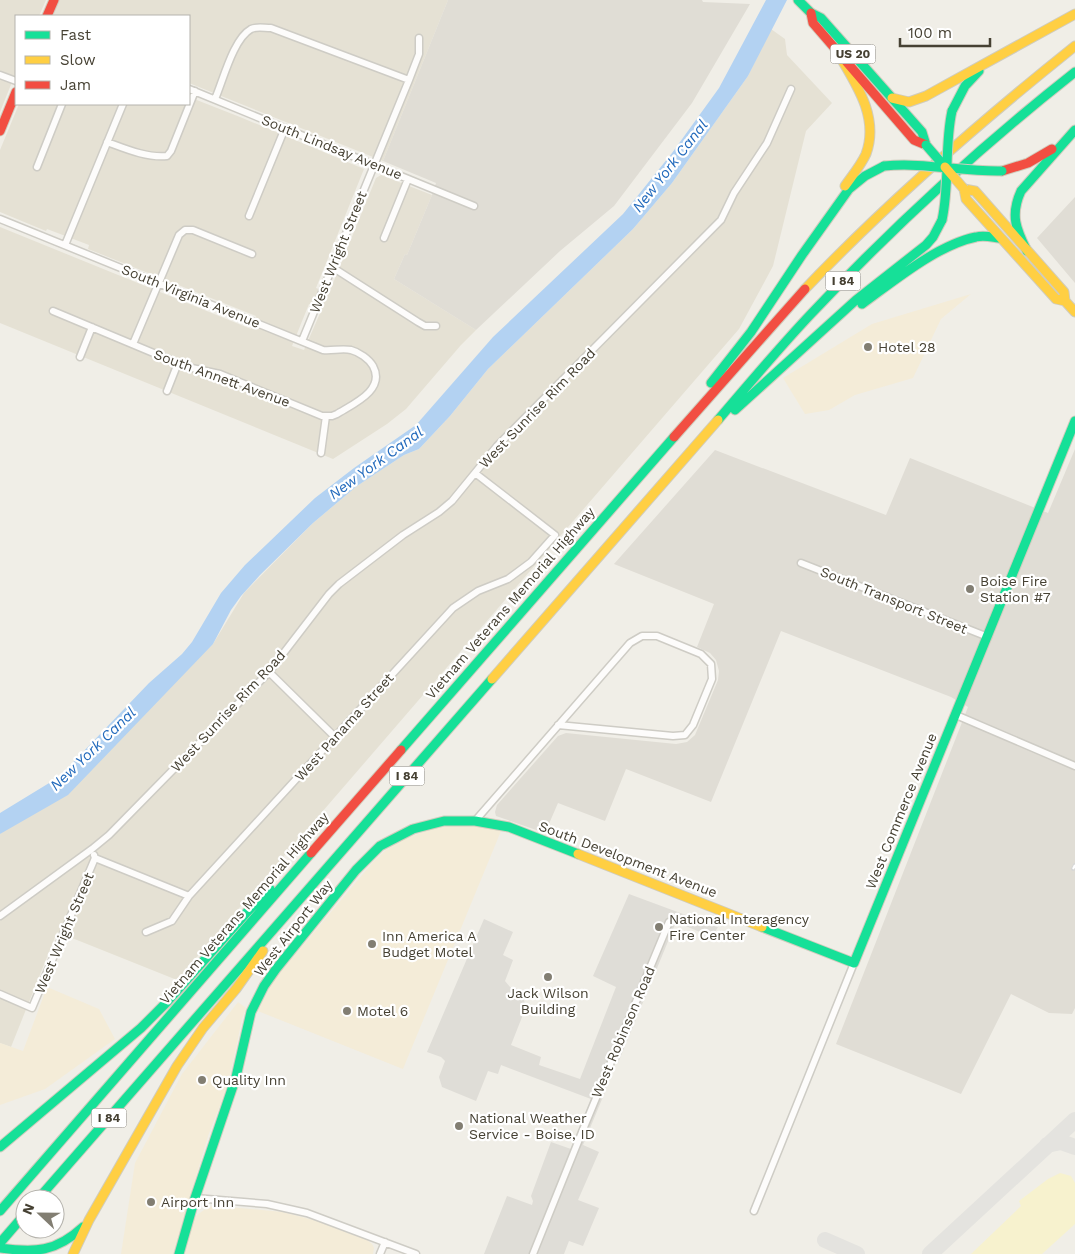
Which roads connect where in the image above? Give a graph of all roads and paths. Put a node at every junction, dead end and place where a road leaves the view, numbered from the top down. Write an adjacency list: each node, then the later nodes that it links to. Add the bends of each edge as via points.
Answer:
1 (54, 0): 5 (main road)
2 (798, 0): 3 (main road, US 20)
3 (811, 13): 8 (main road, US 20, via 813,24); 17 (main road, US 20, via 820,18)
4 (1075, 14): 9 (main road)
5 (47, 15)
6 (419, 38): 12 (street, West Wright Street, via 419,54)
7 (1075, 46): 59 (main road, Vietnam Veterans Memorial Highway / I 84, via 967,134 842,251 756,342)
8 (836, 50): 26 (main road, US 20, via 914,140); 40 (main road, via 866,108 871,123 870,139 866,154)
9 (1001, 56): 17 (main road, via 915,100 909,102); 29 (main road, bridge, via 965,86 952,111)
10 (1075, 72): 58 (main road, I 84, via 986,145 874,250 809,316)
11 (0, 74): 13 (street)
12 (409, 80): 18 (street, via 271,28 260,27 252,29 237,43); 27 (street, West Wright Street)
13 (15, 81)
14 (791, 89): 57 (street, West Sunrise Rim Road, via 767,143 734,192 721,220 497,446)
15 (192, 90): 18 (street, South Lindsay Avenue)
16 (15, 94): 24 (main road)
17 (892, 98): 26 (main road, via 922,132)
18 (215, 99): 22 (street, South Lindsay Avenue)
19 (62, 105): 28 (street)
20 (123, 105): 25 (street)
21 (187, 105): 25 (street, via 167,156 131,151)
22 (285, 128): 27 (street, South Lindsay Avenue); 33 (street)
23 (1075, 129): 29 (main road, bridge, via 1042,157 1018,168 988,172); 38 (main road, via 1016,200 1014,220)
24 (0, 132)
25 (108, 142): 37 (street)
26 (926, 145): 29 (main road, bridge)
27 (375, 164): 30 (street, South Lindsay Avenue); 41 (street, West Wright Street)
28 (38, 167)
29 (945, 167): 31 (main road, bridge); 40 (main road, bridge, via 896,164 870,172 856,181); 48 (main road, bridge, via 946,198 942,220 933,237)
30 (408, 179): 32 (street, South Lindsay Avenue); 35 (street)
31 (964, 189): 36 (main road, via 966,199); 38 (main road, via 975,191)
32 (474, 206)
33 (249, 216)
34 (0, 219): 37 (street, South Virginia Avenue)
35 (384, 238)
36 (1000, 238): 43 (main road, via 1056,299); 48 (main road, via 975,236 935,254)
37 (65, 245): 42 (street, South Virginia Avenue)
38 (1027, 251): 43 (main road, via 1064,292)
39 (252, 254): 42 (street, via 194,230 185,230 179,235)
40 (802, 255): 59 (main road, via 751,332)
41 (332, 268): 46 (street, via 425,326); 49 (street, West Wright Street)
42 (159, 283): 49 (street, South Virginia Avenue); 50 (street)
43 (1064, 300): 45 (main road)
44 (53, 311): 47 (street, South Annett Avenue)
45 (1075, 312)
46 (436, 326)
47 (92, 327): 50 (street, South Annett Avenue); 51 (street)
48 (812, 340): 58 (main road, via 743,402)
49 (302, 341): 54 (street, South Virginia Avenue, via 323,350 354,351 371,363 376,374 368,394 337,414)
50 (133, 344): 52 (street, South Annett Avenue)
51 (80, 357)
52 (178, 363): 53 (street); 54 (street, South Annett Avenue, via 220,374)
53 (167, 391)
54 (326, 416): 56 (street)
55 (1075, 421): 61 (main road, West Commerce Avenue)
56 (321, 452)
57 (476, 473): 62 (street, West Sunrise Rim Road, via 439,512 403,534 339,584); 65 (street, West Panama Street, via 555,535 531,562 508,579 478,591 453,608)
58 (635, 514): 71 (main road, I 84)
59 (572, 552): 68 (main road, Vietnam Veterans Memorial Highway / I 84)
60 (801, 563): 61 (street, South Transport Street)
61 (988, 637): 63 (main road, West Commerce Avenue)
62 (269, 672): 65 (street); 69 (street, West Sunrise Rim Road)
63 (956, 715): 66 (street); 76 (main road, West Commerce Avenue)
64 (558, 725): 64 (street, via 684,735 693,725 712,679 711,664 701,654 657,636 642,636 630,643); 67 (street)
65 (335, 737): 72 (street, West Panama Street)
66 (1075, 766)
67 (475, 821): 76 (main road, South Development Avenue, via 509,827); 80 (main road, West Airport Way, via 428,824 380,846 356,870 276,969 250,1012 236,1077)
68 (330, 830): 78 (main road, via 248,911 153,1017); 81 (main road, Vietnam Veterans Memorial Highway / I 84)
69 (92, 849): 70 (street); 73 (street, West Sunrise Rim Road)
70 (95, 858): 72 (street); 77 (street, West Wright Street, via 32,1008)
71 (310, 887): 79 (main road, I 84); 83 (main road, via 177,1066)
72 (189, 896): 75 (street, West Panama Street, via 172,922)
73 (0, 916)
74 (669, 922): 92 (street, West Robinson Road)
75 (146, 932)
76 (854, 962): 82 (street, West Commerce Avenue)
77 (0, 994)
78 (0, 1146)
79 (47, 1189)
80 (195, 1198): 85 (street, via 279,1206 328,1219); 89 (main road, West Airport Way)
81 (0, 1211)
82 (754, 1211)
83 (89, 1220): 87 (main road, via 58,1246 37,1251); 88 (main road)
84 (15, 1226): 86 (main road)
85 (385, 1242): 90 (street); 91 (street)
86 (0, 1243)
87 (0, 1248)
88 (74, 1254)
89 (179, 1254)
90 (380, 1254)
91 (416, 1254)
92 (533, 1254)

